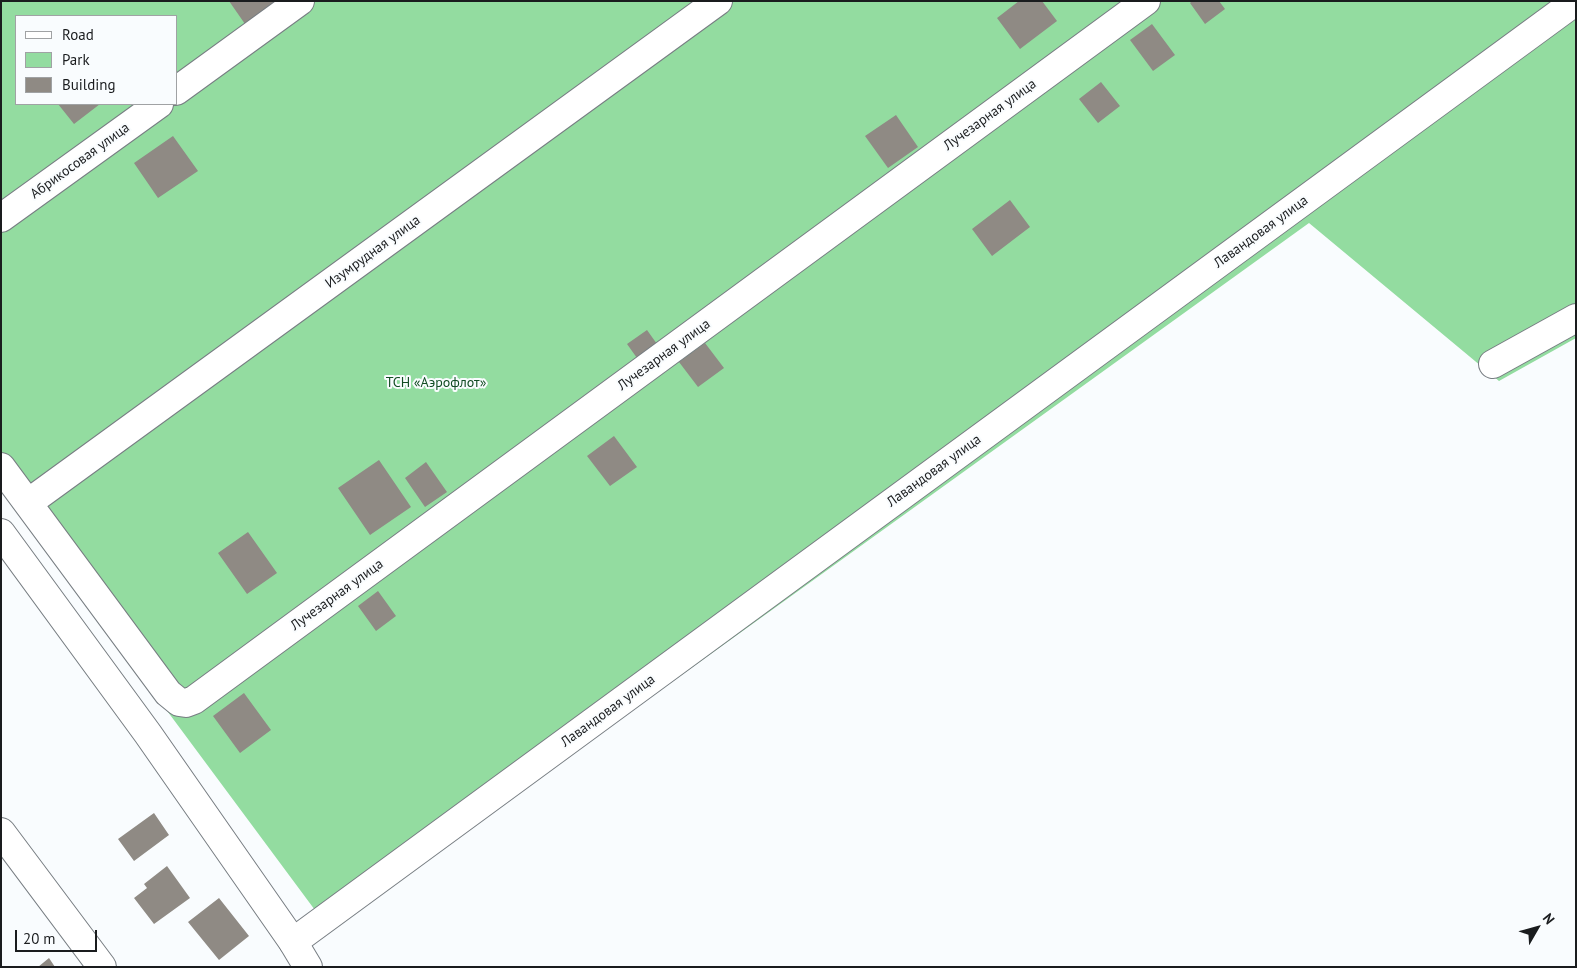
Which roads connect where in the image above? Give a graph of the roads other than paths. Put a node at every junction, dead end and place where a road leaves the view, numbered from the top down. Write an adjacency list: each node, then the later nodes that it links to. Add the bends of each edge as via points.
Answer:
1 (300, 1): 5 (street)
2 (718, 1): 11 (street, Изумрудная улица)
3 (1146, 1): 11 (street, Лучезарная улица, via 194,700 179,702 168,693)
4 (1576, 1): 14 (street, Лавандовая улица)
5 (178, 90)
6 (158, 105): 7 (street, Абрикосовая улица)
7 (1, 218)
8 (1576, 318): 9 (street)
9 (1493, 364)
10 (1, 466): 11 (street)
11 (28, 503)
12 (1, 534): 14 (street, via 148,734)
13 (1, 832): 15 (street)
14 (293, 942): 16 (street)
15 (102, 967)
16 (308, 967)

